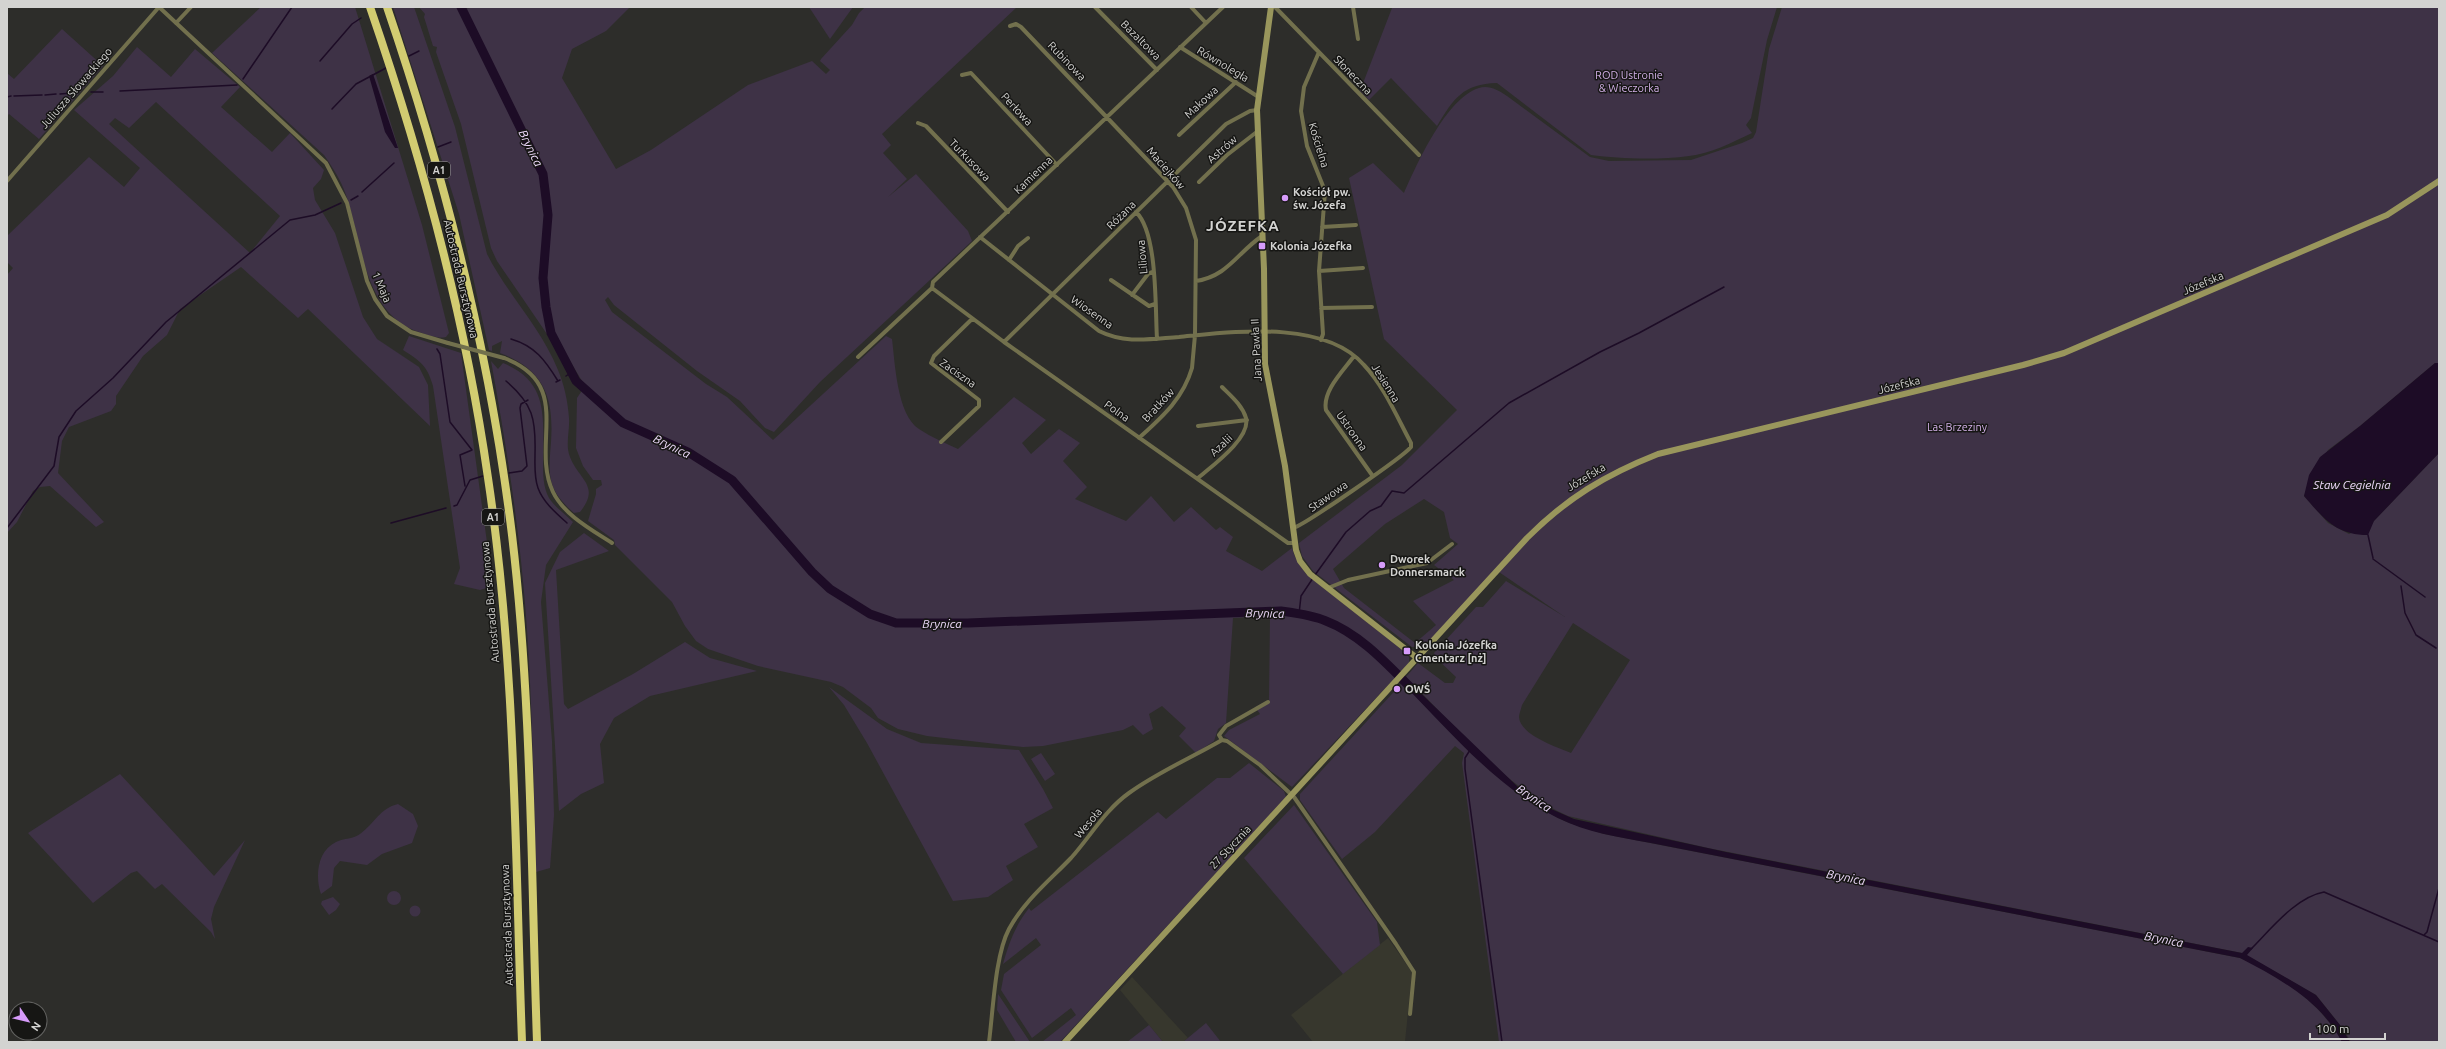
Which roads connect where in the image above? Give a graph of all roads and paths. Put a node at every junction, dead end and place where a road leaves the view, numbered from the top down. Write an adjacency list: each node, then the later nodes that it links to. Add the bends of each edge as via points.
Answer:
1 (159, 7): 11 (street, 1 Maja); 28 (street, Juliusza Słowackiego)
2 (191, 7): 11 (street)
3 (370, 7): 78 (highway, Autostrada Bursztynowa / A1, via 415,143 442,240 469,364 489,480 505,636)
4 (387, 7): 79 (highway, Autostrada Bursztynowa / A1, via 430,137 456,232 477,320 500,450 521,635)
5 (1095, 7): 17 (street, Bazaltowa)
6 (1191, 7): 12 (street)
7 (1223, 7): 12 (street, Kamienna)
8 (1271, 7): 20 (street, Jana Pawła II)
9 (1275, 7): 16 (street, Słoneczna)
10 (1353, 7): 14 (street)
11 (176, 23): 68 (street, 1 Maja, bridge, via 326,163 347,203 367,281 387,316 411,332 504,358 527,370 538,383 544,394 548,422 546,469 553,493 561,506)
12 (1206, 23): 15 (street, Kamienna)
13 (1010, 26): 22 (street, Rubinowa, via 1016,24 1021,27)
14 (1358, 39)
15 (1180, 47): 17 (street, Kamienna); 19 (street, Równoległa)
16 (1319, 52): 26 (street, Słoneczna); 35 (street, Kościelna, via 1304,88 1301,111 1307,146 1325,191)
17 (1157, 70): 22 (street, Kamienna)
18 (962, 75): 27 (street, Perłowa, via 971,73)
19 (1236, 82): 20 (street, Równoległa); 25 (street, Makowa)
20 (1257, 96): 21 (street, Jana Pawła II)
21 (1257, 110): 24 (street, Jana Pawła II); 29 (street, Różana, via 1226,124)
22 (1107, 117): 27 (street, Kamienna); 29 (street, Maciejków)
23 (918, 123): 32 (street, Turkusowa, via 926,126)
24 (1258, 131): 31 (street, Astrów, via 1227,155); 36 (street, Jana Pawła II)
25 (1179, 135)
26 (1419, 156)
27 (1057, 165): 32 (street, Kamienna)
28 (7, 181)
29 (1168, 181): 33 (street, Różana); 44 (street, Maciejków, via 1186,208 1194,230 1197,252)
30 (2439, 181): 72 (street, Józefska, via 2387,215 2064,353 1658,454 1620,469 1569,499 1547,518)
31 (1199, 182)
32 (1008, 212): 37 (street, Kamienna)
33 (1136, 212): 42 (street, Liliowa, via 1148,233 1152,250); 46 (street, Różana)
34 (1356, 225): 35 (street)
35 (1322, 227): 41 (street, Kościelna)
36 (1262, 236): 44 (street, via 1222,272 1211,278); 52 (street, Jana Pawła II)
37 (980, 237): 39 (street, Wiosenna); 45 (street, Kamienna, via 933,282)
38 (1028, 238): 39 (street, via 1018,246)
39 (1009, 260): 46 (street, Wiosenna)
40 (1363, 268): 41 (street)
41 (1319, 271): 50 (street, Kościelna)
42 (1152, 272): 47 (street); 48 (street, Liliowa)
43 (1111, 280): 47 (street)
44 (1196, 280): 53 (street, Maciejków)
45 (932, 288): 51 (street, Polna); 58 (street, Kamienna)
46 (1052, 294): 54 (street, Wiosenna, via 1099,331 1112,337 1137,340); 56 (street, Różana)
47 (1132, 295): 48 (street, via 1149,306)
48 (1154, 304): 54 (street, Liliowa)
49 (1372, 307): 50 (street)
50 (1320, 308): 55 (street, Kościelna, via 1323,334)
51 (972, 319): 56 (street, Polna); 63 (street, Zaciszna, via 934,356 931,363 932,367 978,400 979,406)
52 (1264, 332): 53 (street, Wiosenna); 55 (street, Jesienna, via 1283,332); 67 (street, Jana Pawła II, via 1266,371 1285,466)
53 (1195, 335): 54 (street, Wiosenna); 62 (street, Bratków, via 1192,368 1186,386 1176,402)
54 (1157, 338)
55 (1321, 340): 57 (street, Jesienna)
56 (1004, 342): 62 (street, Polna)
57 (1354, 356): 64 (street, Jesienna, via 1373,376); 65 (street, Ustronna, via 1327,395 1325,405)
58 (858, 357)
59 (1222, 386): 60 (street, via 1238,403)
60 (1246, 420): 61 (street, Azalii); 66 (street, Azalii, via 1244,434 1240,440)
61 (1198, 426)
62 (1139, 438): 66 (street, Polna)
63 (941, 442)
64 (1411, 443): 65 (street, Stawowa, via 1408,451)
65 (1372, 475): 67 (street, Stawowa, via 1300,526)
66 (1198, 478): 69 (street, Polna, via 1288,542)
67 (1293, 528): 69 (street, Jana Pawła II)
68 (612, 543)
69 (1295, 543): 71 (street, Jana Pawła II, via 1299,558 1310,574)
70 (1452, 544): 71 (street, via 1427,563 1348,580)
71 (1328, 588): 72 (street, Jana Pawła II)
72 (1417, 658): 73 (street, Józefska)
73 (1407, 668): 76 (street, 27 Stycznia)
74 (1268, 702): 75 (street, via 1226,726 1219,735)
75 (1222, 740): 76 (street, via 1260,765); 80 (street, Wesoła, via 1120,800 1028,904 1009,929 1005,941)
76 (1292, 795): 77 (street, via 1414,972); 81 (street, 27 Stycznia)
77 (1410, 1014)
78 (522, 1042)
79 (537, 1042)
80 (989, 1042)
81 (1066, 1042)

